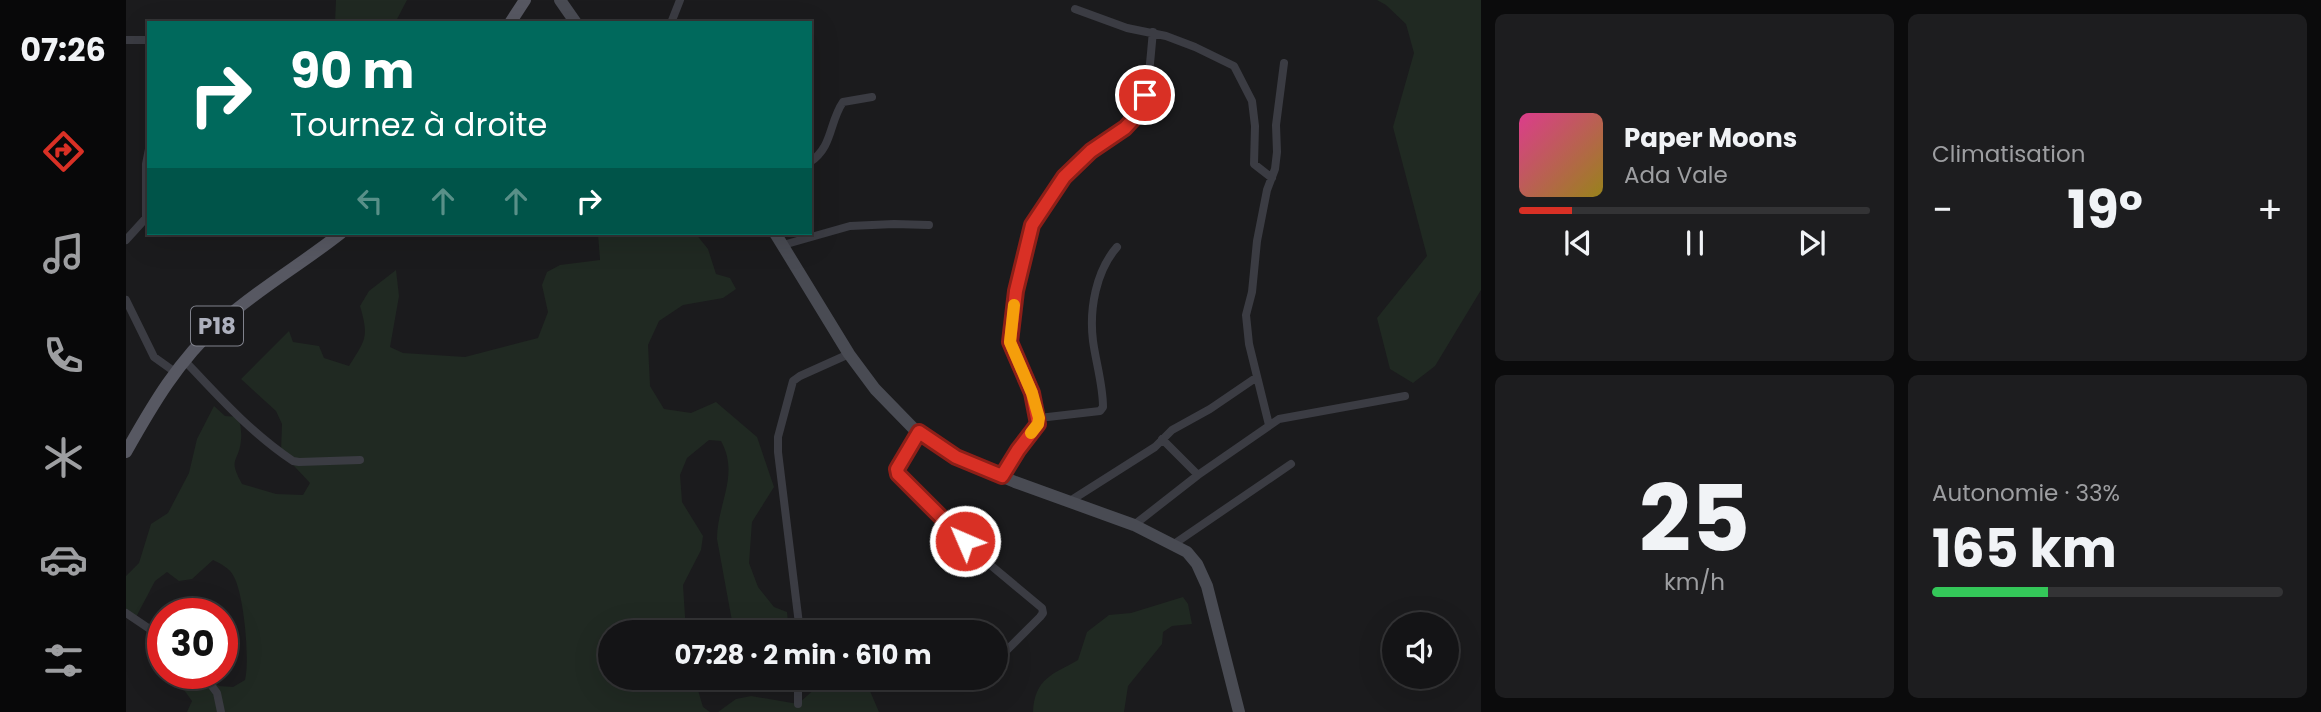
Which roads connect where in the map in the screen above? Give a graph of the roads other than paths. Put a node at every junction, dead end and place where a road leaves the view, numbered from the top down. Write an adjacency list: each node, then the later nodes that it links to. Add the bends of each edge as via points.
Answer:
1 (525, 0): 5 (main road)
2 (560, 0): 6 (street)
3 (680, 0): 7 (street)
4 (1075, 9): 8 (street, via 1127,28)
5 (511, 21)
6 (575, 21)
7 (671, 21)
8 (1153, 32): 15 (street, via 1234,66 1252,101 1254,164); 28 (street, via 1138,114 1064,177 1032,225 1016,291 1010,342)
9 (126, 40): 10 (street)
10 (147, 40)
11 (1284, 63): 15 (street)
12 (872, 96): 14 (street, via 843,102 827,145)
13 (147, 159): 19 (street, via 146,218)
14 (812, 161)
15 (1272, 178): 26 (street, via 1246,315)
16 (929, 225): 20 (street, via 850,226)
17 (338, 235): 24 (main road, P18, via 220,323)
18 (776, 235): 20 (street)
19 (126, 240)
20 (783, 246): 23 (street)
21 (1116, 247): 28 (street, via 1105,260 1093,306 1103,407)
22 (126, 300): 25 (street, via 154,357)
23 (849, 354): 30 (street, via 875,389); 41 (street, via 793,381 778,437)
24 (184, 360): 25 (main road, P18); 33 (street, via 254,431 293,461)
25 (175, 372): 32 (main road, P18)
26 (1257, 377): 29 (street); 31 (street)
27 (1405, 396): 29 (street, via 1295,415)
28 (1039, 418): 36 (street)
29 (1269, 425): 35 (street)
30 (919, 432): 36 (street, via 956,457); 43 (street, via 898,474 982,558 1042,608 1040,617)
31 (1162, 439): 35 (street); 37 (street)
32 (126, 452)
33 (360, 460)
34 (1291, 464): 39 (street)
35 (1198, 475): 38 (street)
36 (1002, 476): 37 (street)
37 (1070, 501): 38 (street)
38 (1134, 524): 39 (street)
39 (1174, 544): 48 (street, via 1197,564 1207,586)
40 (126, 613): 42 (street)
41 (798, 620)
42 (147, 627)
43 (1008, 649)
44 (214, 689): 47 (street)
45 (798, 690): 46 (street)
46 (798, 704)
47 (221, 712)
48 (1239, 712)

